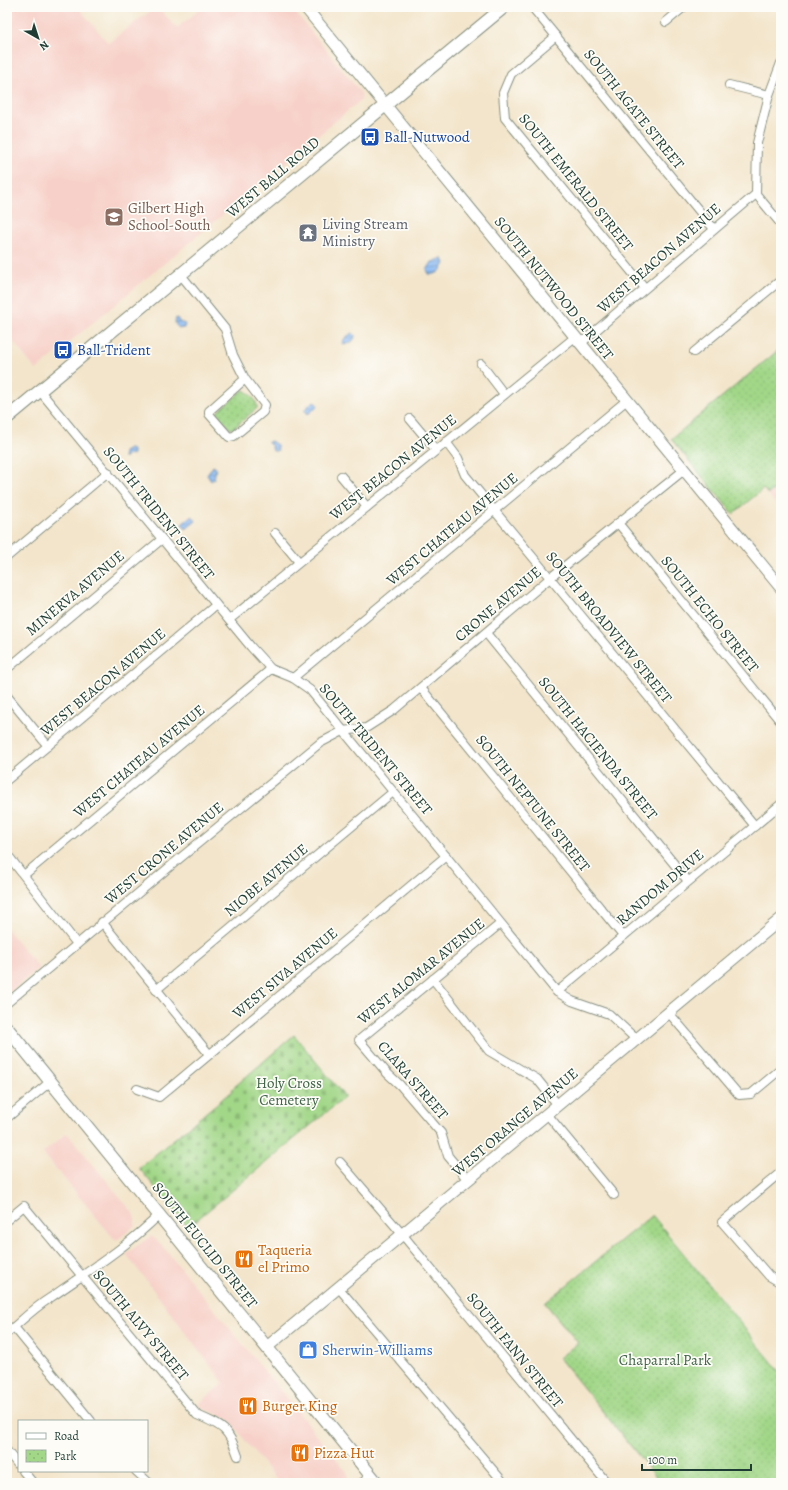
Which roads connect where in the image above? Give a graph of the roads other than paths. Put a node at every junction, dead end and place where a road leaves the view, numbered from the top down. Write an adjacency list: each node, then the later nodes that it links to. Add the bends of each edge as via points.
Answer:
1 (304, 7): 10 (street, SOUTH NUTWOOD STREET)
2 (504, 7): 10 (main road, WEST BALL ROAD)
3 (532, 7): 6 (street, SOUTH AGATE STREET)
4 (684, 7): 5 (street)
5 (666, 22)
6 (556, 36): 13 (street, SOUTH AGATE STREET); 16 (street, SOUTH EMERALD STREET, via 511,74 502,93 505,118)
7 (781, 63): 9 (street)
8 (729, 85): 9 (street)
9 (768, 95): 11 (street, via 757,143)
10 (384, 106): 14 (main road, WEST BALL ROAD); 17 (street, SOUTH NUTWOOD STREET)
11 (756, 194): 12 (street); 13 (street, WEST BEACON AVENUE)
12 (781, 224)
13 (714, 229): 16 (street, WEST BEACON AVENUE)
14 (180, 275): 20 (street, via 225,329 233,355); 21 (main road, WEST BALL ROAD)
15 (781, 280): 18 (street)
16 (645, 288): 17 (street, WEST BEACON AVENUE)
17 (578, 340): 22 (street, WEST BEACON AVENUE); 23 (street, SOUTH NUTWOOD STREET)
18 (694, 352)
19 (481, 364): 22 (street)
20 (245, 379): 20 (street, via 209,411 229,437 234,436 265,408 264,403)
21 (40, 391): 24 (main road, WEST BALL ROAD); 29 (street, SOUTH TRIDENT STREET)
22 (504, 394): 26 (street, WEST BEACON AVENUE)
23 (627, 400): 28 (street, SOUTH NUTWOOD STREET); 32 (street, WEST CHATEAU AVENUE)
24 (7, 418)
25 (410, 419): 27 (street)
26 (446, 442): 27 (street, WEST BEACON AVENUE); 32 (street, SOUTH BROADVIEW STREET, via 466,475)
27 (436, 450): 31 (street, WEST BEACON AVENUE)
28 (684, 470): 33 (street, CRONE AVENUE); 39 (street, SOUTH NUTWOOD STREET)
29 (108, 472): 35 (street, SOUTH TRIDENT STREET); 36 (street)
30 (341, 476): 31 (street)
31 (367, 507): 37 (street, WEST BEACON AVENUE)
32 (495, 511): 38 (street, SOUTH BROADVIEW STREET); 45 (street, WEST CHATEAU AVENUE)
33 (618, 524): 38 (street, CRONE AVENUE); 48 (street, SOUTH ECHO STREET)
34 (274, 532): 37 (street)
35 (162, 539): 40 (street, SOUTH TRIDENT STREET); 43 (street, MINERVA AVENUE)
36 (7, 557)
37 (299, 562): 41 (street, WEST BEACON AVENUE)
38 (550, 578): 42 (street, CRONE AVENUE); 54 (street, SOUTH BROADVIEW STREET)
39 (781, 588)
40 (216, 605): 41 (street, SOUTH TRIDENT STREET); 50 (street, WEST BEACON AVENUE)
41 (229, 620): 44 (street, SOUTH TRIDENT STREET)
42 (486, 632): 46 (street, CRONE AVENUE); 58 (street, SOUTH HACIENDA STREET)
43 (7, 669)
44 (271, 669): 45 (street, SOUTH TRIDENT STREET); 57 (street, WEST CHATEAU AVENUE)
45 (293, 678): 49 (street, SOUTH TRIDENT STREET, via 310,690)
46 (421, 688): 49 (street, CRONE AVENUE, via 366,728); 62 (street, SOUTH NEPTUNE STREET)
47 (7, 696): 50 (street)
48 (781, 722)
49 (343, 731): 52 (street, SOUTH TRIDENT STREET); 60 (street, WEST CRONE AVENUE, via 313,748)
50 (48, 746): 51 (street, WEST BEACON AVENUE)
51 (7, 780)
52 (393, 792): 56 (street, SOUTH TRIDENT STREET); 65 (street, NIOBE AVENUE)
53 (781, 804): 54 (street, RANDOM DRIVE)
54 (755, 826): 58 (street, RANDOM DRIVE)
55 (7, 854): 57 (street)
56 (446, 856): 61 (street, SOUTH TRIDENT STREET); 72 (street, WEST SIVA AVENUE)
57 (24, 875): 63 (street)
58 (688, 881): 62 (street, RANDOM DRIVE)
59 (781, 919): 68 (street, WEST ORANGE AVENUE)
60 (102, 922): 63 (street, WEST CRONE AVENUE); 65 (street)
61 (500, 924): 64 (street, WEST ALOMAR AVENUE); 66 (street, SOUTH TRIDENT STREET)
62 (622, 936): 66 (street, RANDOM DRIVE)
63 (77, 944): 67 (street, WEST CRONE AVENUE)
64 (433, 979): 70 (street, WEST ALOMAR AVENUE); 76 (street, via 489,1051 537,1079)
65 (156, 990): 72 (street)
66 (557, 992): 71 (street, SOUTH TRIDENT STREET, via 572,1001 609,1014)
67 (7, 1003)
68 (669, 1013): 71 (street, WEST ORANGE AVENUE); 73 (street, via 739,1094 751,1094)
69 (7, 1028): 74 (main road, SOUTH EUCLID STREET)
70 (359, 1040): 81 (street, CLARA STREET, via 441,1133 448,1156)
71 (636, 1040): 76 (street, WEST ORANGE AVENUE)
72 (209, 1054): 75 (street, WEST SIVA AVENUE, via 159,1097)
73 (781, 1069)
74 (51, 1082): 78 (street); 83 (main road, SOUTH EUCLID STREET)
75 (137, 1089)
76 (558, 1105): 77 (street, WEST ORANGE AVENUE)
77 (547, 1114): 81 (street, WEST ORANGE AVENUE); 82 (street)
78 (7, 1118)
79 (340, 1162): 85 (street, SOUTH FANN STREET)
80 (781, 1172): 87 (street, via 722,1222 768,1276)
81 (468, 1180): 85 (street, WEST ORANGE AVENUE)
82 (614, 1195)
83 (160, 1214): 86 (street, via 147,1227); 91 (main road, SOUTH EUCLID STREET)
84 (7, 1220): 86 (street, SOUTH ALVY STREET, via 24,1206)
85 (402, 1234): 88 (street, WEST ORANGE AVENUE); 102 (street, SOUTH FANN STREET)
86 (82, 1276): 89 (street, via 48,1298); 94 (street, SOUTH ALVY STREET, via 197,1415 218,1424 232,1438)
87 (781, 1283)
88 (338, 1287): 91 (street, WEST ORANGE AVENUE); 101 (street)
89 (14, 1327): 90 (street); 92 (street)
90 (7, 1333)
91 (267, 1347): 98 (main road, SOUTH EUCLID STREET)
92 (90, 1420)
93 (7, 1451): 95 (street)
94 (238, 1456)
95 (18, 1465)
96 (24, 1472): 99 (street)
97 (137, 1472): 100 (street)
98 (370, 1481)
99 (33, 1483)
100 (149, 1483)
101 (504, 1483)
102 (607, 1483)

